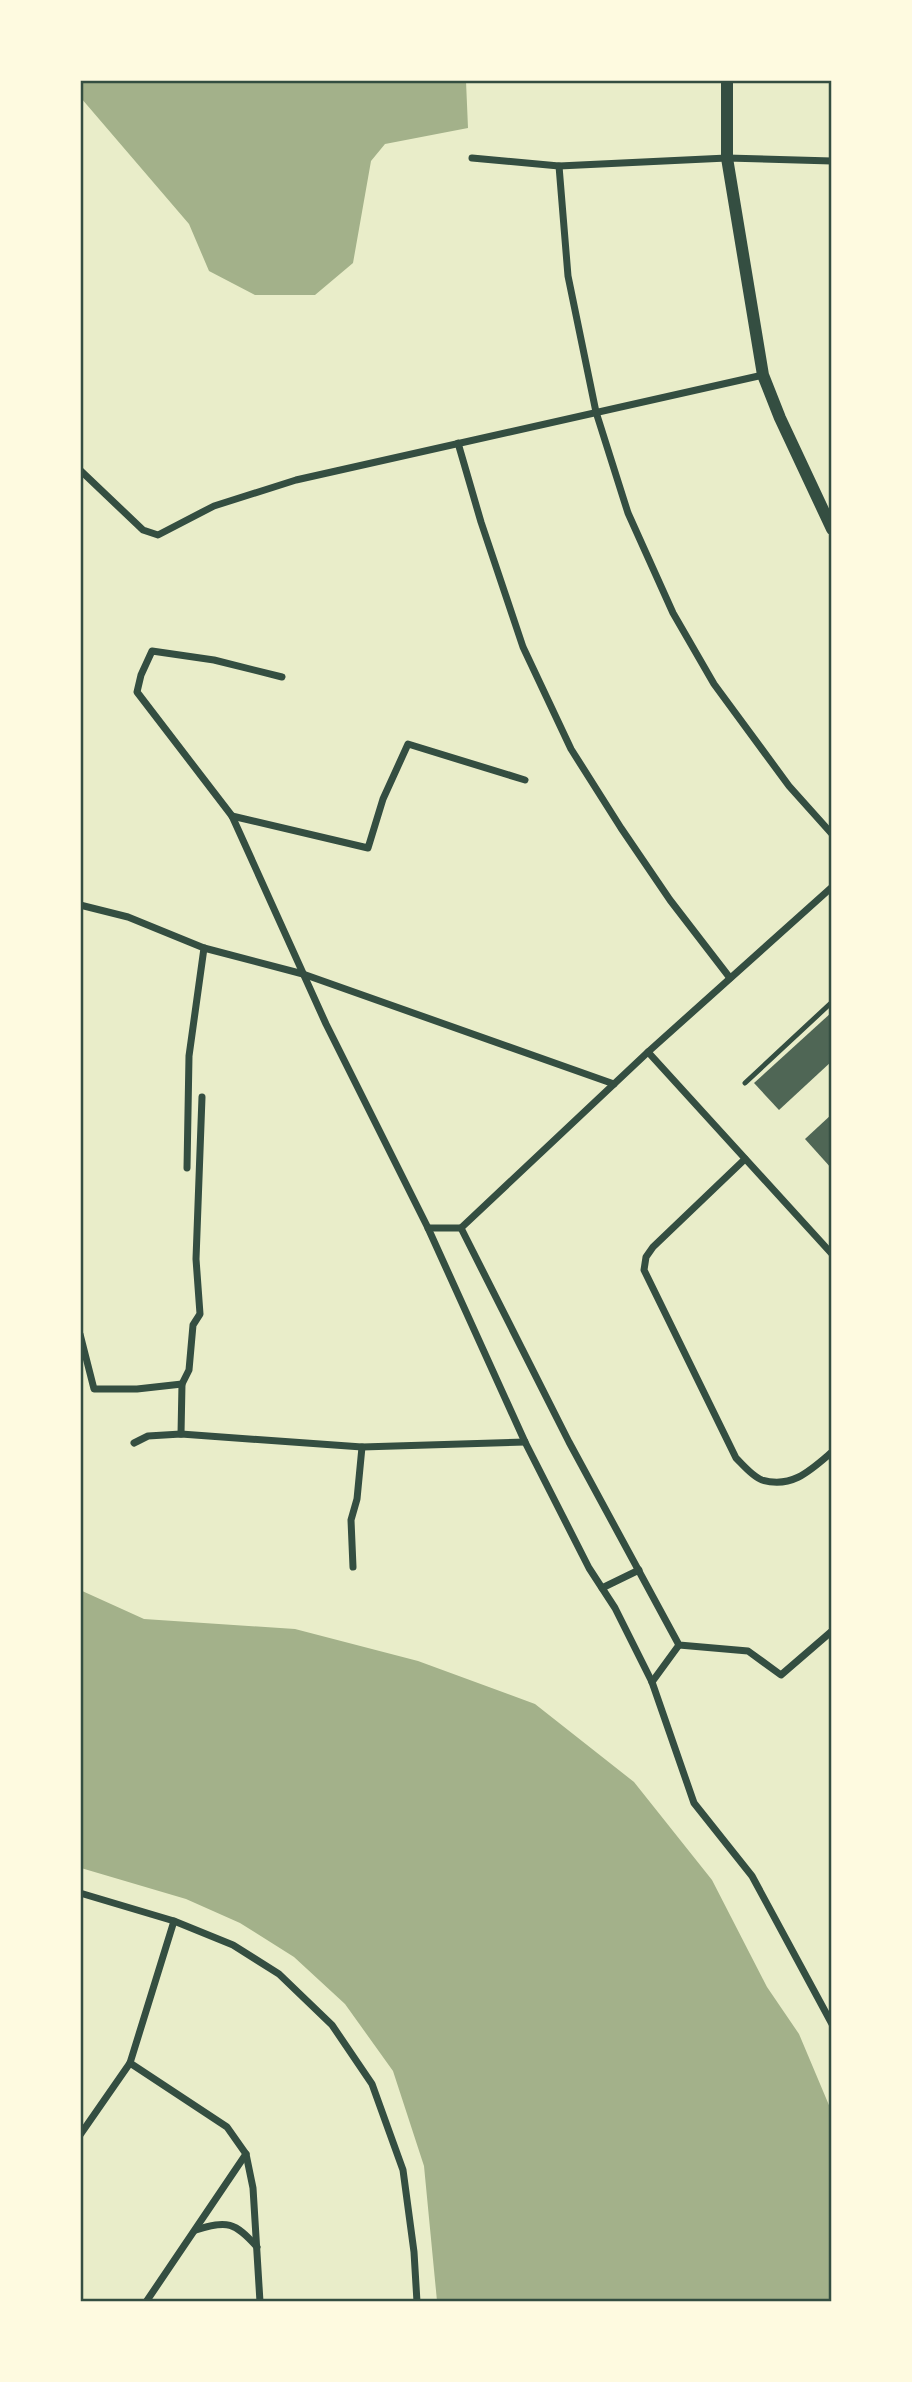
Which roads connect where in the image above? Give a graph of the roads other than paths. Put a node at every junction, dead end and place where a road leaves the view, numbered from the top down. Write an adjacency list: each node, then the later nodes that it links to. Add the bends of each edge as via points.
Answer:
1 (727, 80): 3 (street)
2 (472, 158): 5 (street)
3 (727, 158): 4 (street); 5 (street); 6 (street)
4 (831, 161)
5 (559, 166): 7 (street, via 568,276)
6 (763, 375): 7 (street); 10 (street)
7 (596, 412): 8 (street); 14 (street, via 628,513 673,613 714,684 789,786)
8 (458, 443): 9 (street, via 296,480 214,506 158,535 143,530); 19 (street, via 523,647 571,748 670,900)
9 (80, 470)
10 (831, 530)
11 (282, 677): 13 (street, via 152,651 141,675 137,692)
12 (526, 780): 13 (street, via 408,744 383,799 368,848)
13 (232, 816): 18 (street)
14 (831, 834)
15 (831, 887): 19 (street)
16 (80, 905): 17 (street, via 128,917)
17 (204, 948): 18 (street); 26 (street, via 189,1056)
18 (303, 974): 23 (street); 27 (street)
19 (730, 978): 21 (street)
20 (831, 1002): 22 (lane)
21 (648, 1052): 23 (street); 25 (street)
22 (745, 1083)
23 (614, 1084): 28 (street)
24 (202, 1097): 31 (street, via 196,1259 200,1314 193,1325 189,1370)
25 (745, 1159): 29 (street); 36 (street, via 653,1247 645,1269 736,1458 760,1480 779,1481 802,1477)
26 (187, 1168)
27 (428, 1228): 28 (street); 34 (street)
28 (461, 1228): 38 (street)
29 (831, 1254)
30 (80, 1334): 31 (street, via 94,1389)
31 (181, 1384): 32 (street)
32 (181, 1434): 33 (street, via 148,1436); 35 (street)
33 (134, 1443)
34 (525, 1443): 35 (street); 39 (street)
35 (362, 1447): 37 (street, via 351,1520)
36 (831, 1452)
37 (353, 1567)
38 (639, 1570): 39 (street); 41 (street)
39 (601, 1588): 42 (street)
40 (831, 1631): 41 (street, via 781,1675 748,1651)
41 (679, 1645): 42 (street)
42 (652, 1682): 45 (street, via 694,1803 752,1875)
43 (80, 1893): 44 (street)
44 (174, 1921): 46 (street); 53 (street, via 233,1945 279,1974 332,2025 372,2084 403,2170)
45 (831, 2024)
46 (130, 2063): 47 (street); 48 (street, via 227,2127)
47 (80, 2135)
48 (246, 2154): 49 (street); 50 (street)
49 (195, 2230): 50 (street, via 216,2223 233,2224); 51 (street)
50 (257, 2247): 52 (street)
51 (146, 2301)
52 (260, 2301)
53 (417, 2301)

